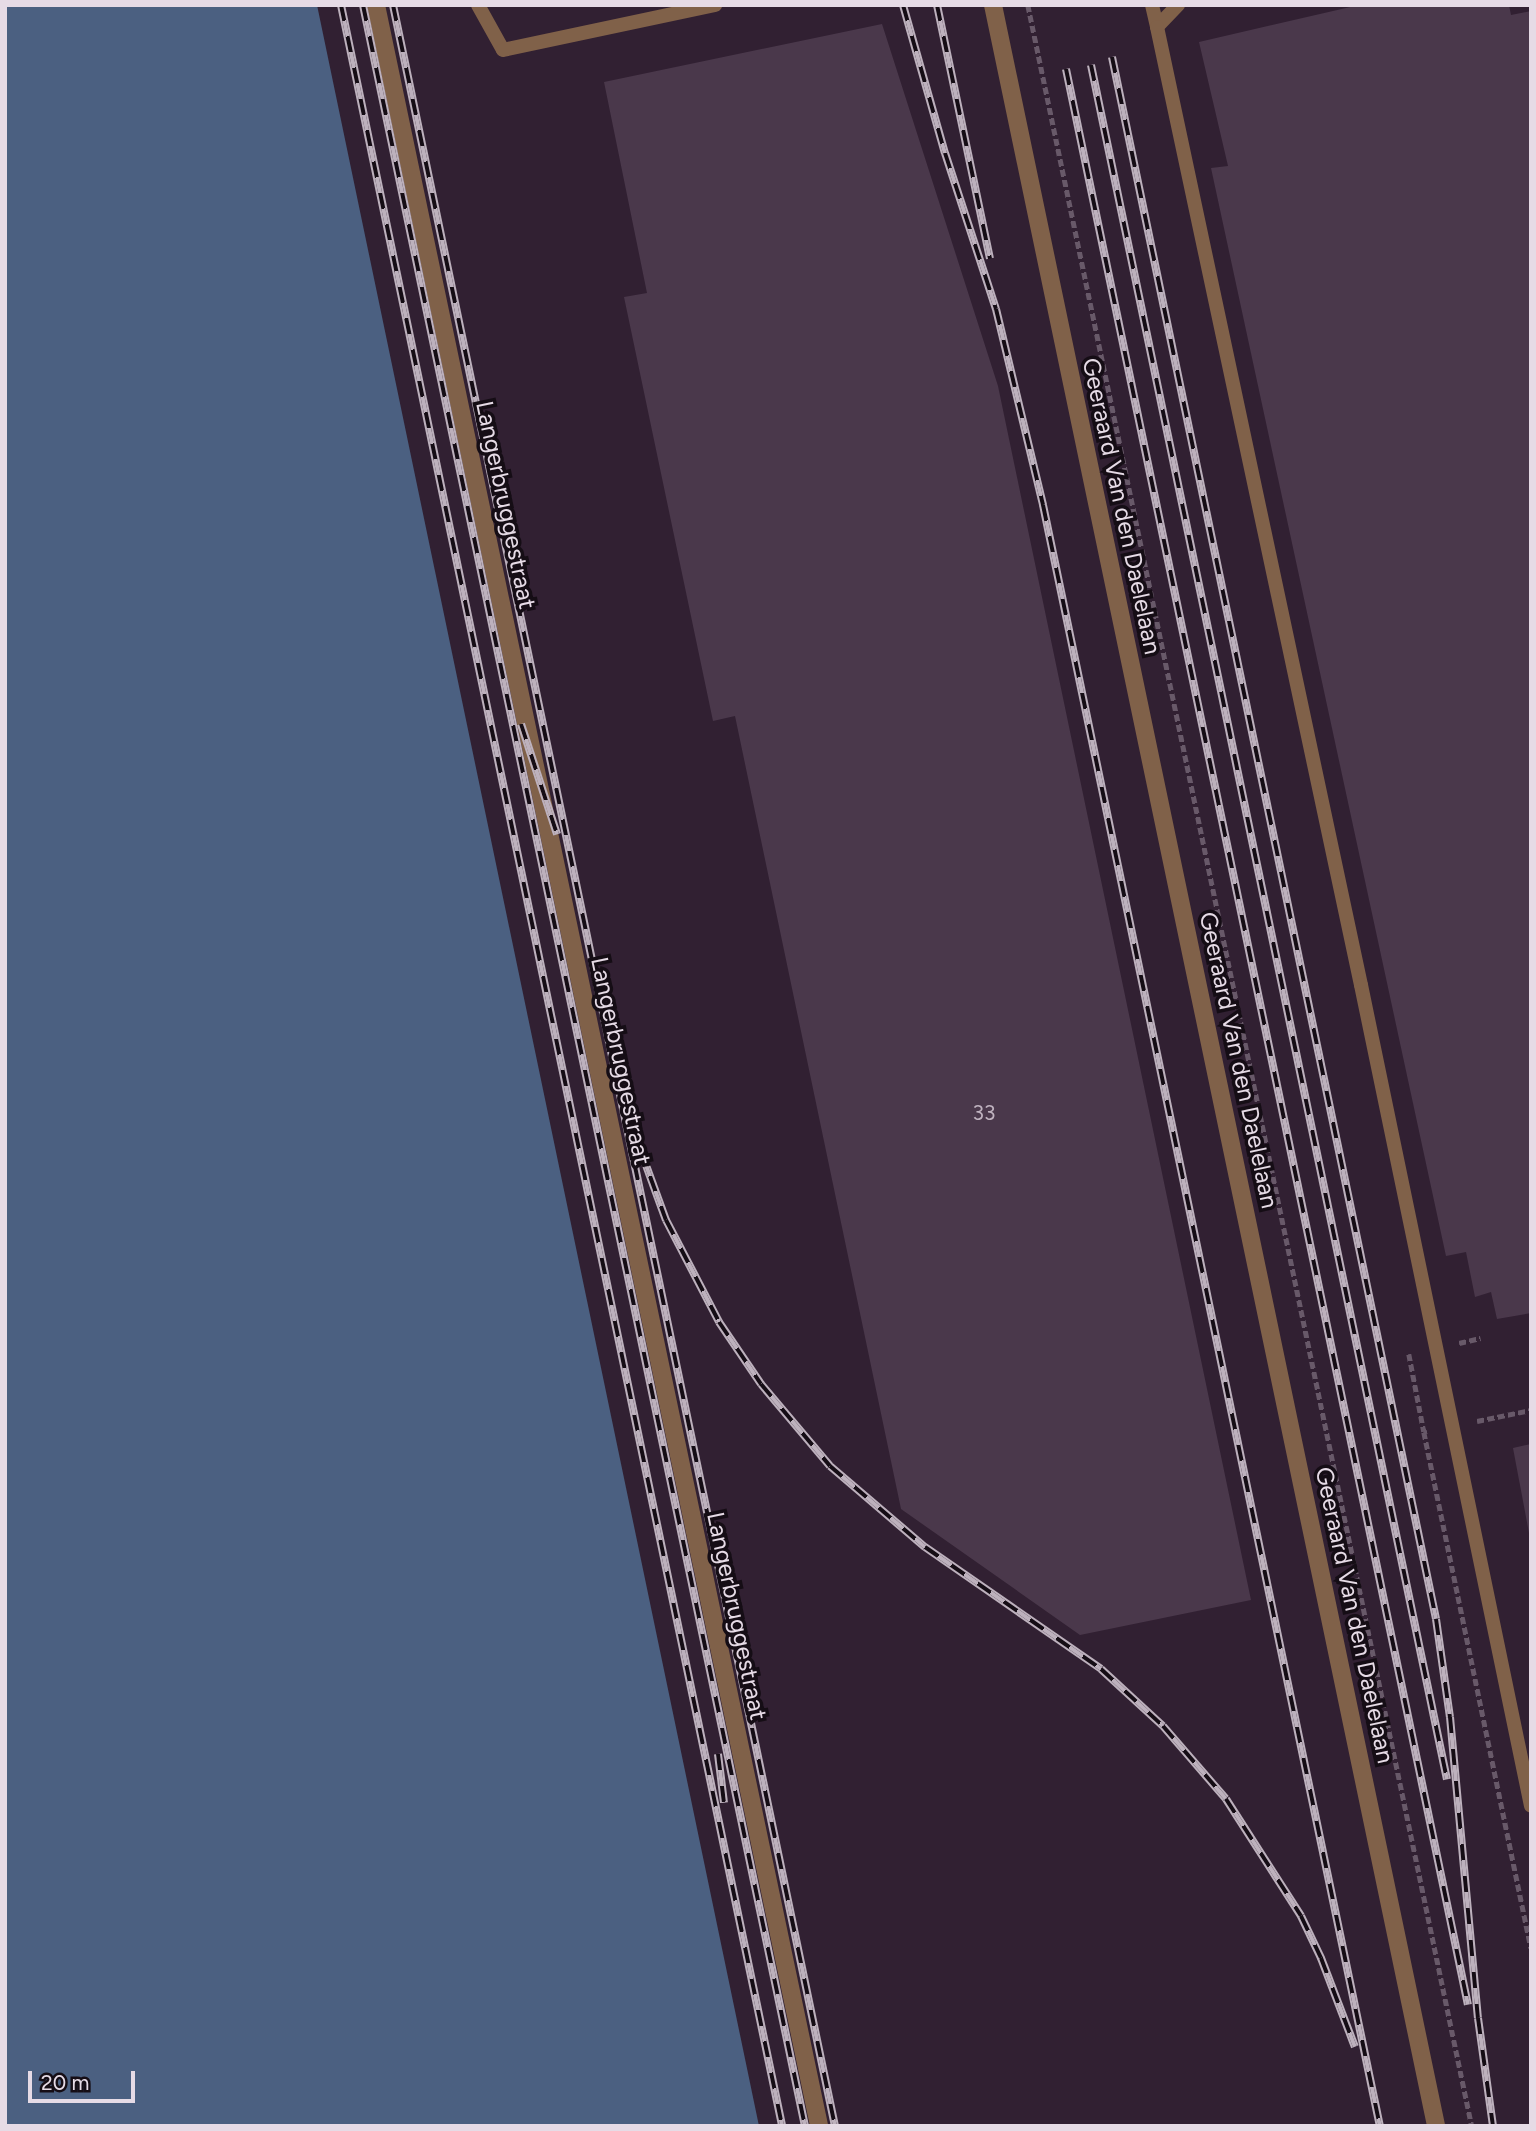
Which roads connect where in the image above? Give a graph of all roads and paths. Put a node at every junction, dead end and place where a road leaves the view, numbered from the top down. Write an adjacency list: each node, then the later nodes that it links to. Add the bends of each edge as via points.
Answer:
1 (376, 5): 10 (street, Langerbruggestraat)
2 (478, 5): 3 (lane, via 503,50)
3 (715, 5)
4 (993, 5): 11 (street, Geeraard Van den Daelelaan)
5 (1028, 5): 12 (path)
6 (1152, 5): 8 (lane)
7 (1178, 5): 8 (lane)
8 (1157, 27): 9 (lane)
9 (1531, 1806)
10 (819, 2126)
11 (1436, 2126)
12 (1472, 2126)

